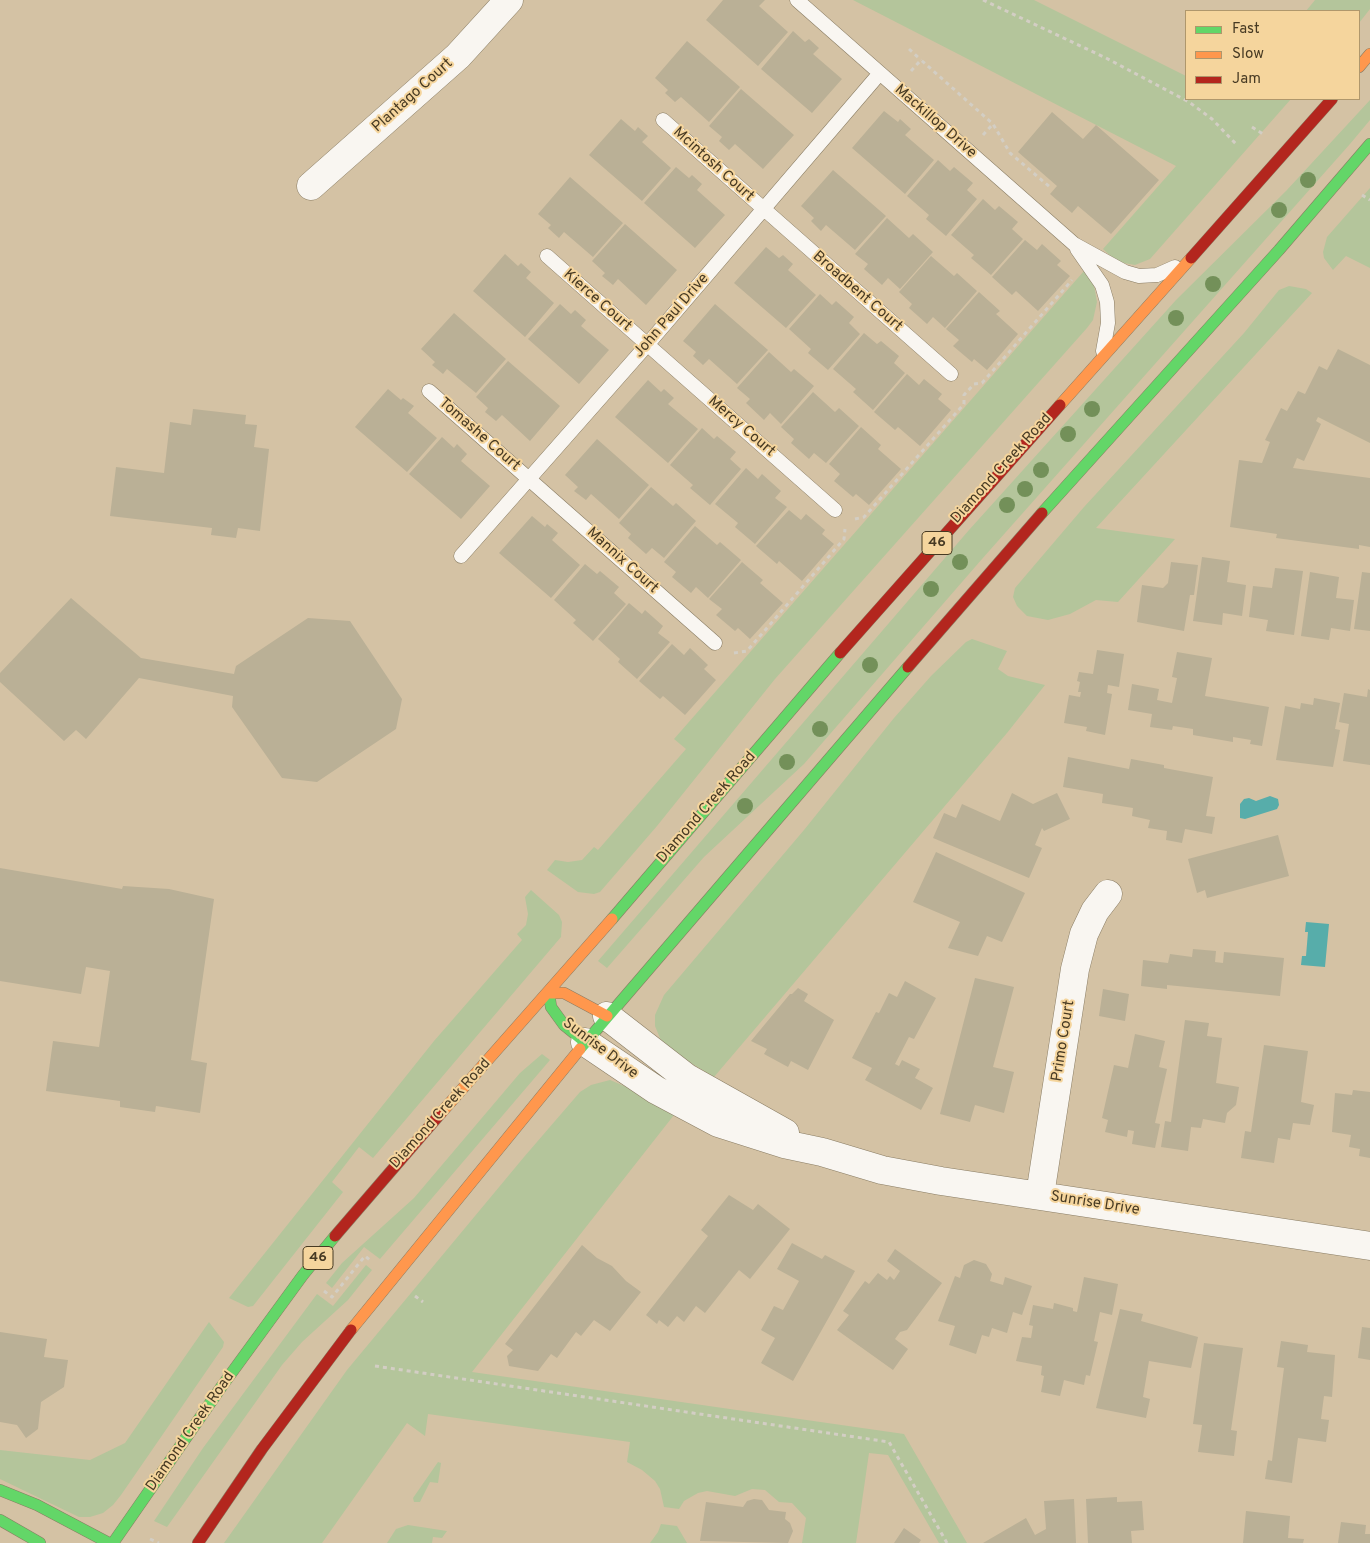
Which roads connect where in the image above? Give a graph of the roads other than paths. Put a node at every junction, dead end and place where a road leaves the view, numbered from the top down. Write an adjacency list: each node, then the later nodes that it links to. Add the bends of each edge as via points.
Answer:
1 (509, 0): 9 (street, Plantago Court, via 458,56)
2 (797, 0): 5 (lane, Mackillop Drive)
3 (1370, 54): 4 (main road)
4 (1360, 67)
5 (880, 73): 10 (lane, John Paul Drive); 11 (lane, Mackillop Drive)
6 (1331, 100): 13 (main road, Diamond Creek Road / 46)
7 (663, 120): 10 (lane, Mcintosh Court)
8 (1370, 144): 24 (main road, via 1280,250 1021,536)
9 (311, 186)
10 (763, 210): 14 (lane, John Paul Drive); 16 (lane, Broadbent Court)
11 (1074, 244): 13 (lane, Mackillop Drive, via 1124,272 1139,276 1157,275); 15 (lane, Mackillop Drive, via 1102,285 1107,302 1108,323)
12 (547, 256): 14 (lane, Kierce Court)
13 (1190, 260): 15 (main road, Diamond Creek Road / 46)
14 (647, 345): 18 (lane, John Paul Drive); 19 (lane, Mercy Court)
15 (1102, 359): 23 (main road, Diamond Creek Road / 46, via 887,600)
16 (951, 374)
17 (429, 391): 18 (lane, Tomashe Court)
18 (530, 479): 20 (lane, John Paul Drive); 21 (lane, Mannix Court)
19 (835, 510)
20 (461, 556)
21 (715, 643)
22 (1108, 894): 27 (street, Primo Court, via 1084,934 1075,969)
23 (549, 993): 24 (main road, Sunrise Drive, via 564,993); 25 (main road, Sunrise Drive, via 551,1007 564,1025); 33 (main road, Diamond Creek Road / 46, via 382,1179 303,1275)
24 (607, 1016): 25 (main road); 26 (street, Sunrise Drive)
25 (585, 1042): 26 (street, Sunrise Drive, via 656,1090); 34 (main road, via 393,1278 262,1449)
26 (726, 1113): 27 (street, Sunrise Drive, via 784,1144 882,1170)
27 (1040, 1195): 28 (street, Sunrise Drive)
28 (1370, 1246)
29 (0, 1490): 32 (main road)
30 (0, 1520): 31 (main road)
31 (40, 1543)
32 (109, 1543)
33 (113, 1543)
34 (198, 1543)

